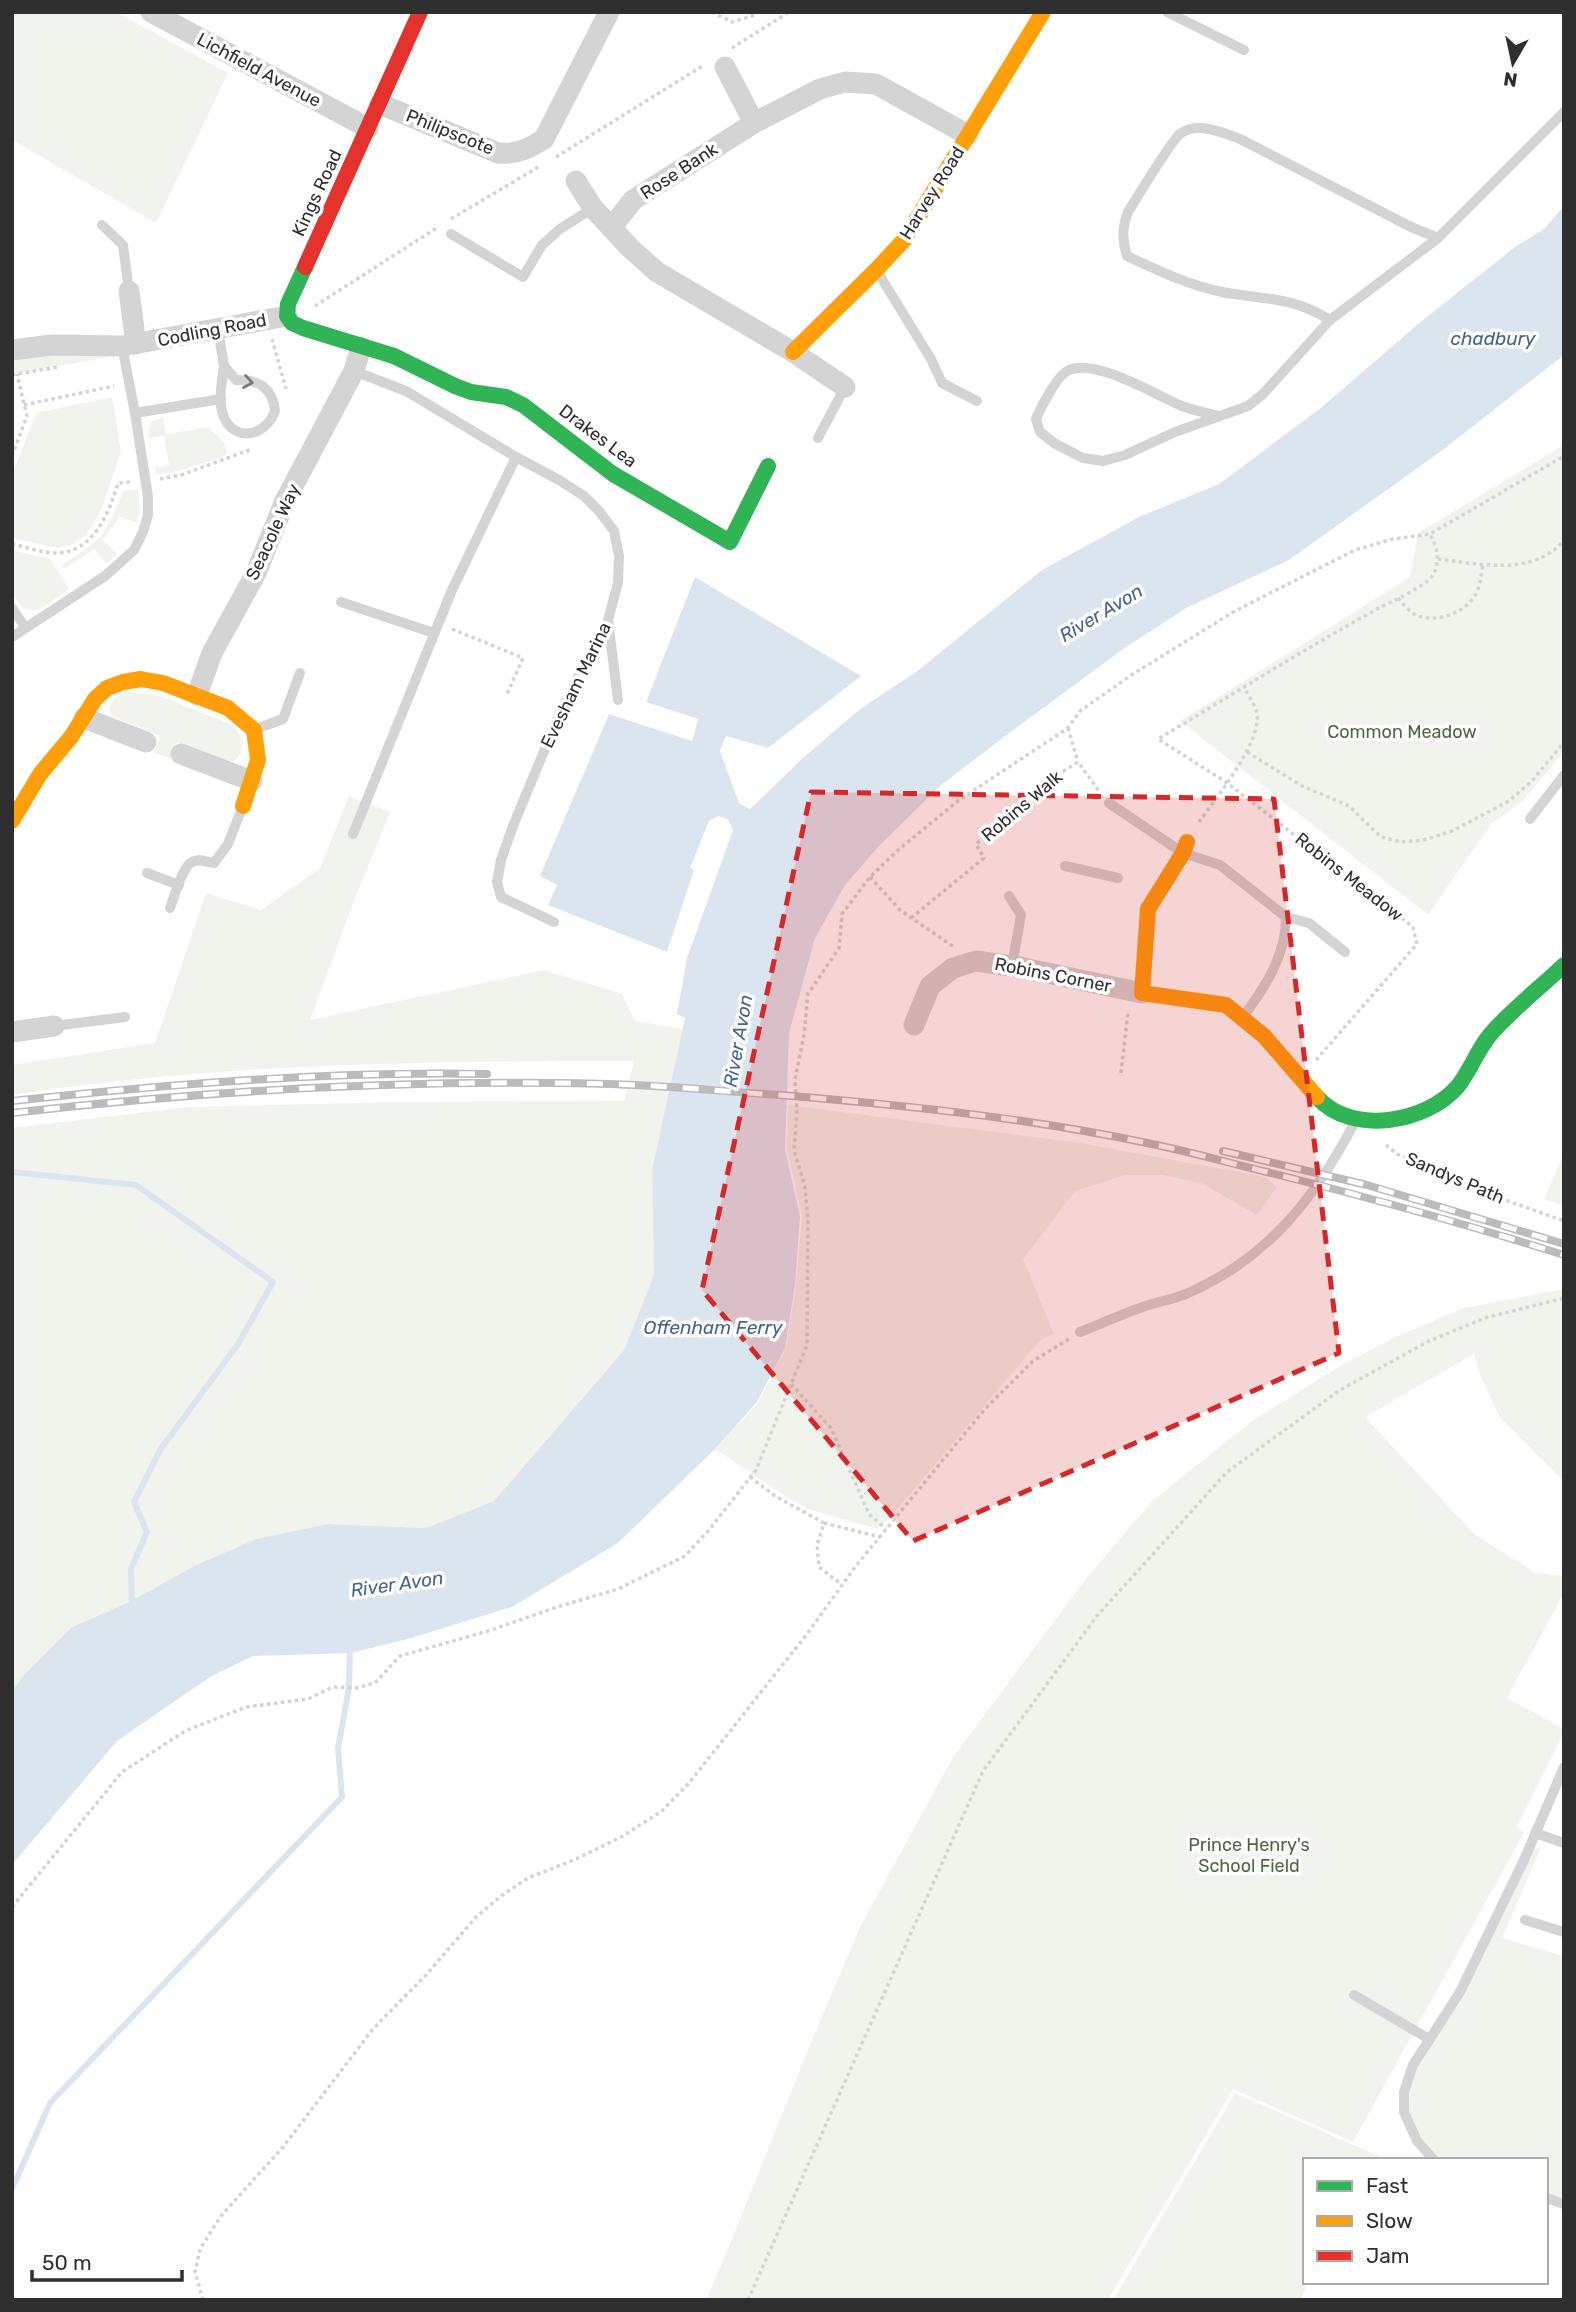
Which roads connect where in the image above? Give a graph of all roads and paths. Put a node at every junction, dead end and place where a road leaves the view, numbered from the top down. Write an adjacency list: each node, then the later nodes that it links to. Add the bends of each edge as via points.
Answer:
1 (151, 12): 13 (street, Lichfield Avenue)
2 (420, 12): 10 (street, Kings Road)
3 (609, 12): 10 (street, Philipscote, via 544,139 532,147 498,153)
4 (712, 12): 5 (path, via 732,22)
5 (756, 12)
6 (1042, 12): 14 (street, Harvey Road)
7 (1167, 12): 8 (lane)
8 (1244, 50)
9 (725, 67): 12 (street)
10 (380, 104): 13 (street, Kings Road)
11 (1564, 112): 20 (lane)
12 (754, 123): 14 (street, Rose Bank, via 820,89 863,82 888,90); 18 (street, Rose Bank, via 633,200)
13 (368, 128): 23 (street, Kings Road, via 288,304)
14 (968, 135): 21 (street, Harvey Road, via 904,240)
15 (576, 181): 16 (street)
16 (593, 208): 18 (street); 19 (lane, via 542,245 523,277)
17 (102, 225): 22 (lane, via 123,245)
18 (612, 227): 30 (street, via 657,272)
19 (451, 234)
20 (1438, 238): 24 (lane); 24 (lane, via 1219,130 1196,128 1179,134 1122,226 1127,256 1176,278 1222,292 1287,300)
21 (877, 271): 30 (street, Harvey Road); 38 (lane, via 942,383)
22 (129, 291): 27 (street, Codling Road)
23 (287, 316): 26 (street, Codling Road); 28 (street, via 302,328)
24 (1330, 320): 41 (lane, via 1263,394 1248,406)
25 (270, 328): 36 (path)
26 (218, 329): 27 (street, Codling Road); 31 (lane)
27 (129, 345): 29 (street, Codling Road); 34 (lane)
28 (360, 348): 32 (street); 47 (street, Drakes Lea, via 383,352 461,389 511,398 598,464 730,542)
29 (12, 350)
30 (793, 352): 35 (street)
31 (224, 366): 37 (lane); 37 (lane, one-way to 37, via 236,380 264,386 275,411 267,426 243,433 226,423)
32 (354, 371): 46 (lane, Evesham Marina, via 406,391); 65 (street, Seacole Way, via 285,501 256,573 212,653)
33 (17, 374): 39 (path)
34 (129, 383): 39 (path); 40 (lane)
35 (845, 387): 42 (lane)
36 (287, 392)
37 (221, 399): 40 (lane)
38 (977, 401)
39 (24, 405): 44 (path, via 27,416)
40 (135, 413): 48 (lane)
41 (1219, 416): 41 (lane, via 1103,461 1083,458 1054,443 1040,432 1036,419 1066,371 1078,367 1098,369 1185,407)
42 (818, 438)
43 (262, 445): 48 (path, via 181,475)
44 (12, 456)
45 (1564, 456): 49 (path)
46 (516, 457): 57 (lane, Evesham Marina, via 584,496 614,531 618,583); 60 (lane)
47 (768, 466)
48 (146, 481): 51 (path, via 118,483 98,530 79,548 55,554); 58 (lane, via 148,514 134,550 105,576)
49 (1430, 534): 52 (path); 68 (path, via 1355,550 1235,611 1080,711)
50 (1564, 540): 53 (path, via 1537,559)
51 (12, 544)
52 (1438, 559): 53 (path); 54 (path, via 1432,577)
53 (1483, 565): 54 (path, via 1475,595 1451,614 1431,619 1415,614)
54 (1398, 598): 63 (path)
55 (341, 602): 60 (lane)
56 (12, 608): 58 (lane)
57 (608, 620): 66 (lane); 93 (lane, Evesham Marina, via 561,710 513,826 497,882 502,897)
58 (25, 627): 61 (lane)
59 (453, 629): 64 (path, via 523,659)
60 (434, 634): 82 (lane)
61 (12, 637)
62 (300, 673): 69 (lane, via 283,719)
63 (1244, 687): 72 (path, via 1257,713); 77 (path, Robins Meadow, via 1158,739)
64 (507, 694)
65 (197, 695): 67 (street, via 141,679 123,682 94,699); 69 (street, via 228,708)
66 (618, 700)
67 (84, 718): 70 (street); 81 (street, via 40,774)
68 (1068, 728): 74 (path); 86 (path, via 959,800)
69 (254, 730): 76 (street, via 258,760)
70 (146, 742)
71 (1564, 742): 72 (path, via 1509,801 1452,831 1401,842 1381,837 1349,806 1302,786)
72 (1247, 752): 77 (path)
73 (181, 754): 76 (street)
74 (1078, 762): 78 (path, Robins Walk); 92 (path, Robins Walk, via 1051,779 976,844 984,858)
75 (1564, 775): 80 (lane)
76 (252, 781): 79 (street)
77 (1226, 782): 83 (path); 105 (path, Robins Meadow, via 1413,927 1417,944)
78 (1109, 803): 83 (lane)
79 (243, 806): 88 (lane, via 228,844 214,863 192,861)
80 (1530, 819)
81 (12, 821)
82 (353, 834)
83 (1185, 847): 91 (lane, via 1220,865); 98 (street, via 1149,899)
84 (1065, 866): 87 (lane)
85 (147, 873): 88 (lane)
86 (870, 877): 92 (path); 110 (path, via 842,914 839,948 808,994 795,1079 794,1150 805,1187 808,1221 807,1345)
87 (1118, 878)
88 (179, 885): 90 (lane)
89 (1009, 897): 97 (lane, via 1021,915)
90 (170, 908)
91 (1286, 917): 94 (lane, via 1309,923); 100 (lane, via 1286,936 1270,979)
92 (911, 918): 95 (path)
93 (554, 922)
94 (1345, 953)
95 (976, 961): 97 (street, Robins Corner); 101 (street, Robins Corner, via 953,968 930,986)
96 (1564, 965): 106 (street, via 1489,1036 1457,1087 1436,1105 1385,1120)
97 (1012, 966): 98 (street, Robins Corner)
98 (1137, 992): 100 (street, Robins Corner, via 1226,1006); 104 (path)
99 (125, 1017): 102 (lane)
100 (1243, 1017): 105 (street, Robins Corner)
101 (914, 1025)
102 (54, 1026): 103 (street)
103 (12, 1032)
104 (1121, 1073)
105 (1300, 1079): 106 (street, Robins Corner, via 1323,1104)
106 (1357, 1119): 107 (path, Sandys Path, via 1397,1154); 109 (lane, via 1300,1210 1250,1256 1184,1295)
107 (1564, 1221)
108 (1564, 1298): 126 (path, via 1485,1318 1429,1341 1340,1390 1227,1472 1097,1616 983,1771)
109 (1080, 1332): 113 (path, via 1033,1361 985,1409)
110 (791, 1384): 111 (path); 113 (path, via 831,1428 869,1514)
111 (750, 1477): 112 (path); 119 (path, via 685,1556 618,1590 400,1656 375,1683 332,1687 308,1699 246,1707 185,1731 122,1772)
112 (824, 1523): 114 (path); 115 (path, via 817,1545 819,1567)
113 (887, 1529): 114 (path)
114 (880, 1537): 115 (path)
115 (842, 1585): 125 (path, via 698,1773 662,1811 621,1837 528,1878 501,1896 373,2029 282,2147 221,2216 200,2249 195,2272)
116 (1564, 1767): 117 (lane)
117 (1535, 1833): 118 (lane); 123 (lane, via 1460,1992)
118 (1564, 1843)
119 (12, 1907)
120 (1525, 1920): 121 (lane)
121 (1564, 1932)
122 (1354, 1995): 123 (lane)
123 (1429, 2039): 124 (lane, via 1413,2065 1404,2092 1404,2112 1417,2141)
124 (1432, 2158)
125 (203, 2300)
126 (748, 2300)

